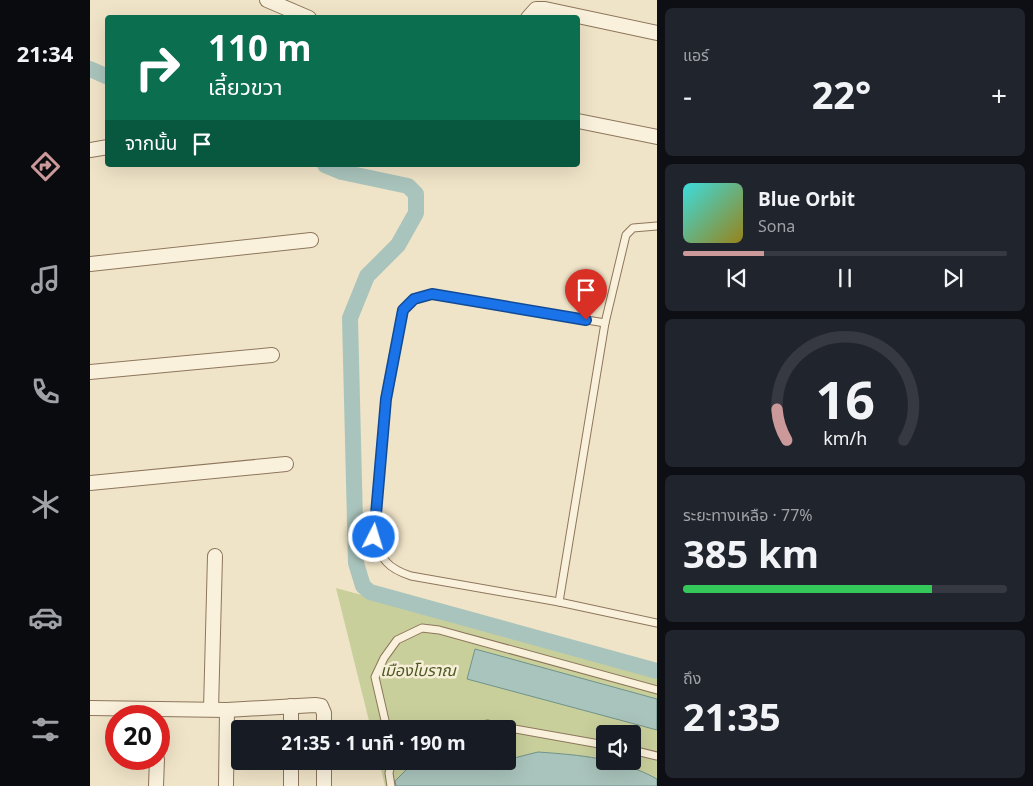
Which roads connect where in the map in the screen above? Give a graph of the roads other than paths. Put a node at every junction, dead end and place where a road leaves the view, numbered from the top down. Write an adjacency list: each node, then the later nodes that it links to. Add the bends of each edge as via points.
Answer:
1 (267, 0): 2 (street)
2 (302, 15)
3 (531, 15): 4 (street, via 536,9)
4 (569, 15)
5 (580, 17): 6 (street)
6 (657, 33)
7 (580, 120): 8 (street)
8 (657, 136)
9 (105, 148): 10 (street)
10 (90, 150)
11 (657, 226): 14 (lane, via 633,228 626,235)
12 (311, 240): 13 (street)
13 (90, 264)
14 (605, 323): 20 (lane); 20 (lane, via 432,294 414,299 403,310 386,399 374,537 381,556 395,570 412,576)
15 (272, 355): 16 (street)
16 (90, 372)
17 (286, 464): 18 (street)
18 (90, 484)
19 (215, 556): 26 (street)
20 (559, 602): 21 (lane)
21 (657, 623)
22 (657, 690): 31 (lane, via 440,630 422,628 397,640 375,677)
23 (291, 706): 27 (street); 29 (street); 30 (street, via 321,706)
24 (90, 708): 25 (street)
25 (105, 709)
26 (211, 709): 27 (street); 28 (street)
27 (227, 710): 41 (street)
28 (170, 711)
29 (291, 720)
30 (324, 720)
31 (385, 720)
32 (516, 729): 33 (lane)
33 (596, 743)
34 (641, 752): 35 (lane)
35 (657, 756)
36 (157, 770): 40 (street)
37 (291, 770): 42 (street)
38 (324, 770): 43 (street)
39 (390, 770): 44 (lane)
40 (156, 786)
41 (226, 786)
42 (290, 786)
43 (324, 786)
44 (391, 786)

